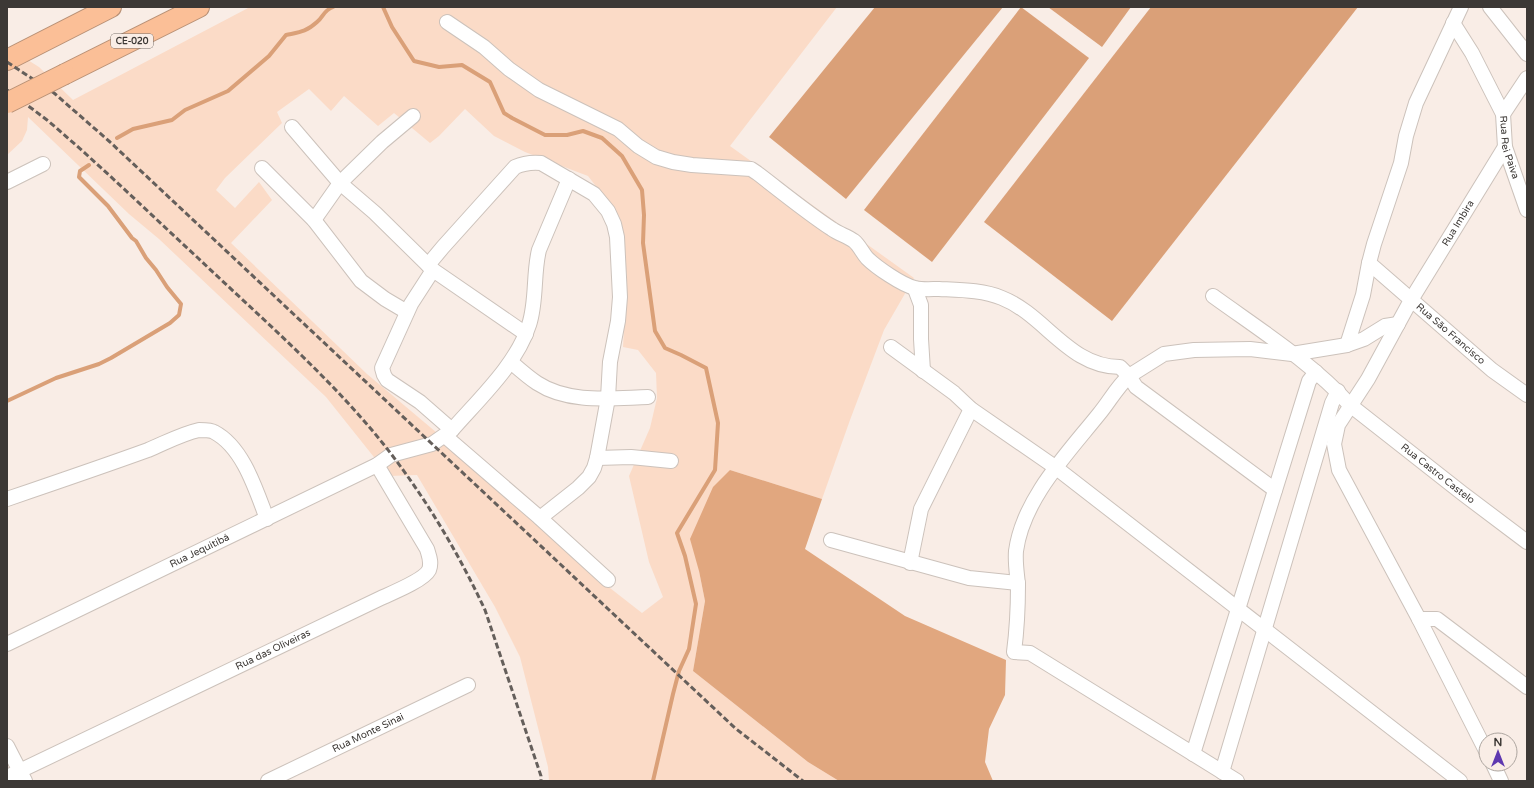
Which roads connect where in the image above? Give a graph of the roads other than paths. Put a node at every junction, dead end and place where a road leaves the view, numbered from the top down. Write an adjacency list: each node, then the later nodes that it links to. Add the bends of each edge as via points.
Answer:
1 (112, 7): 8 (highway)
2 (199, 7): 10 (highway, CE-020, bridge)
3 (1461, 7): 6 (street)
4 (1490, 7): 7 (street)
5 (447, 22): 24 (street, via 539,90 618,130 656,157 692,165 744,168 757,173 801,208 855,242 872,262)
6 (1454, 23): 11 (street, Rua Rei Paiva); 22 (street, via 1416,103 1401,163 1374,244)
7 (1527, 54)
8 (7, 60)
9 (1527, 78): 11 (street)
10 (7, 103)
11 (1503, 114): 14 (street, Rua Rei Paiva)
12 (413, 116): 19 (street)
13 (292, 127): 19 (street)
14 (1505, 147): 20 (street, Rua Rei Paiva); 26 (street, Rua Imbira)
15 (43, 164): 18 (street)
16 (262, 168): 21 (street)
17 (569, 179): 23 (street, via 541,163 523,163 515,167 443,247); 29 (street, via 536,261 532,310); 40 (street, via 594,194 608,211 617,238 620,297 610,362)
18 (7, 182)
19 (340, 183): 21 (street); 23 (street)
20 (1527, 210)
21 (314, 220): 27 (street, via 362,281)
22 (1372, 267): 26 (street, Rua São Francisco); 30 (street)
23 (431, 268): 27 (street); 29 (street)
24 (915, 289): 34 (street, via 921,305); 36 (street, via 974,291 1002,298 1026,311 1064,345 1081,356 1093,363 1120,367)
25 (1213, 296): 32 (street, Rua Castro Castelo)
26 (1410, 300): 28 (street, Rua Imbira); 38 (street, Rua São Francisco, via 1492,370)
27 (407, 312): 43 (street, via 384,361 384,375 387,380 420,402)
28 (1398, 324): 30 (street, via 1385,326 1364,339); 41 (street, Rua Imbira, via 1368,379)
29 (526, 334): 33 (street)
30 (1347, 345): 32 (street)
31 (891, 347): 34 (street)
32 (1292, 354): 35 (street, Rua Castro Castelo); 36 (street, via 1250,349 1194,350 1164,354)
33 (511, 362): 40 (street, via 537,384 556,392 578,398); 43 (street)
34 (923, 371): 42 (street, via 954,393)
35 (1316, 372): 37 (street, Rua Castro Castelo); 48 (street, via 1309,381)
36 (1129, 376): 47 (street); 48 (street, via 1136,387)
37 (1338, 391): 41 (street, Rua Castro Castelo); 59 (street, via 1332,403)
38 (1527, 395)
39 (648, 397): 40 (street)
40 (608, 398): 44 (street)
41 (1350, 405): 53 (street, Rua Castro Castelo); 58 (street, Rua Imbira, via 1338,425 1334,444 1339,470)
42 (970, 409): 47 (street); 54 (street, via 921,509)
43 (449, 433): 46 (street, Rua Jequitibá, via 432,444 392,455); 50 (street)
44 (597, 458): 45 (street, via 631,457); 50 (street, via 589,477)
45 (671, 461)
46 (377, 465): 51 (street, Rua Jequitibá); 68 (street, Rua das Oliveiras, via 427,549 431,560 428,572 418,580)
47 (1055, 467): 56 (street, via 1029,510 1020,531 1015,566); 57 (street)
48 (1276, 490): 57 (street)
49 (7, 499): 51 (street, via 201,430 213,431 224,438 236,452 248,471)
50 (540, 518): 55 (street)
51 (267, 519): 60 (street, Rua Jequitibá)
52 (831, 540): 54 (street)
53 (1527, 542)
54 (910, 563): 56 (street, via 969,578)
55 (608, 580)
56 (1018, 583): 65 (street, via 1014,652 1030,653)
57 (1238, 609): 59 (street); 65 (street)
58 (1419, 619): 62 (street, via 1437,619); 63 (street, Rua Imbira)
59 (1265, 630): 66 (street); 71 (street)
60 (7, 644)
61 (468, 685): 69 (street, Rua Monte Sinai)
62 (1527, 686)
63 (1478, 735)
64 (7, 746): 68 (street)
65 (1192, 754): 66 (street)
66 (1222, 772): 70 (street)
67 (1496, 772): 72 (street)
68 (17, 776)
69 (268, 781)
70 (1237, 781)
71 (1460, 781)
72 (1501, 781)

